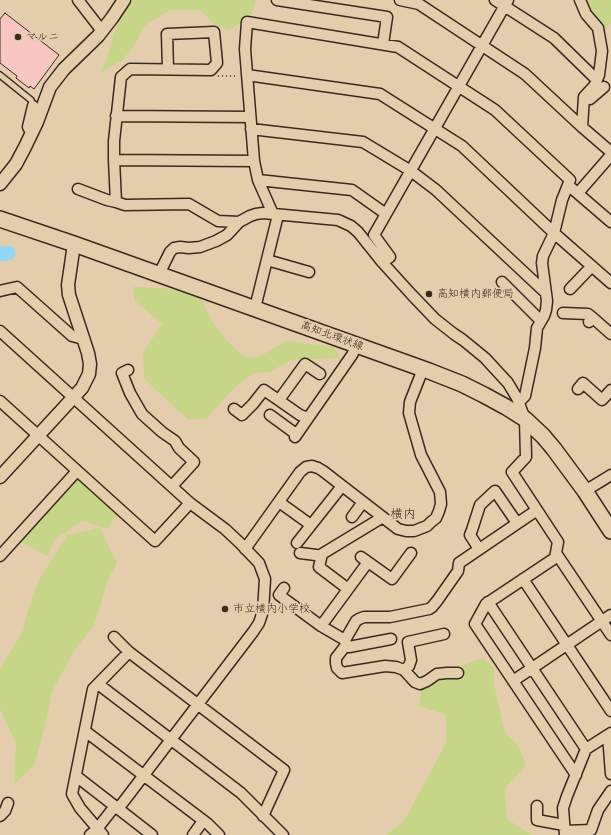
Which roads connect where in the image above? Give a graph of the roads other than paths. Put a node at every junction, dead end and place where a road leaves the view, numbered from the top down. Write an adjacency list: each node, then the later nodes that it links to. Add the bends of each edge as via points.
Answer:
1 (78, 0): 8 (street)
2 (124, 0): 8 (street)
3 (277, 0): 9 (street, via 387,17)
4 (400, 0): 10 (street, via 419,4)
5 (495, 0): 7 (street)
6 (580, 1): 14 (street, via 586,14 598,28 602,51)
7 (507, 3): 10 (street); 14 (street, via 554,38)
8 (102, 31): 22 (street, via 50,87)
9 (382, 44): 13 (street, via 247,22); 15 (street, via 398,46)
10 (482, 45): 15 (street); 19 (street, via 525,74)
11 (168, 70): 11 (street, via 211,70 217,63 214,32 167,34); 17 (street, via 130,69 121,77)
12 (0, 75): 16 (lane, via 31,100)
13 (247, 75): 18 (street); 21 (street, via 380,94)
14 (601, 83): 19 (street, via 595,85 584,96)
15 (459, 86): 21 (street); 29 (street, via 495,110 570,180)
16 (33, 106): 22 (street, via 28,127)
17 (116, 116): 18 (street); 24 (street)
18 (250, 117): 20 (street)
19 (582, 127): 23 (street)
20 (251, 129): 25 (street); 26 (street, via 364,142)
21 (435, 129): 26 (street); 38 (street, via 462,146)
22 (32, 134): 28 (street, via 16,164)
23 (610, 157): 31 (street)
24 (114, 160): 25 (street); 32 (street)
25 (254, 161): 27 (street)
26 (411, 171): 33 (street); 49 (street, via 436,190)
27 (258, 180): 33 (street, via 352,190); 34 (street)
28 (0, 184)
29 (568, 185): 31 (street); 38 (street)
30 (78, 189): 32 (street)
31 (578, 193): 37 (street)
32 (116, 202): 36 (street, via 125,205 189,204 218,221)
33 (386, 214): 41 (street, via 374,236 390,257)
34 (276, 215): 36 (street, via 256,214); 40 (street); 41 (street, via 344,222 358,232)
35 (0, 218): 39 (main road, 高知北環状線)
36 (239, 222): 44 (street, via 227,235 216,241 200,247 174,248)
37 (611, 222)
38 (554, 232): 42 (street); 49 (street, via 542,263)
39 (74, 244): 44 (main road, 高知北環状線); 55 (street, via 69,295)
40 (267, 260): 43 (street); 50 (street)
41 (382, 262): 65 (street, via 435,318 485,358 508,383)
42 (592, 266): 46 (street); 47 (street)
43 (309, 272)
44 (159, 274): 50 (main road, 高知北環状線)
45 (502, 282): 52 (street)
46 (611, 282)
47 (570, 289)
48 (0, 291): 55 (street, via 17,287 72,336)
49 (546, 293): 52 (street, via 546,310)
50 (254, 308): 56 (main road, 高知北環状線)
51 (563, 313): 54 (street, via 588,314 591,320)
52 (540, 322): 65 (street, via 536,328 535,348 525,396)
53 (0, 331): 62 (street)
54 (611, 334)
55 (84, 339): 62 (street, via 90,364 89,374)
56 (357, 345): 57 (main road, 高知北環状線); 68 (street)
57 (423, 368): 69 (main road, 高知北環状線, via 462,384); 82 (street, via 410,402 410,413 421,455 440,492 439,512 431,522 414,531 398,529)
58 (128, 370): 74 (street, via 122,373 142,414 194,462)
59 (320, 374): 64 (street, via 305,364)
60 (578, 389): 61 (street, via 583,383 602,400)
61 (611, 390)
62 (74, 397): 70 (street); 74 (street)
63 (0, 400): 70 (street)
64 (279, 400): 66 (street, via 264,390 242,415); 68 (street)
65 (518, 402): 69 (street)
66 (234, 409)
67 (270, 415): 68 (street, via 295,436)
68 (308, 418)
69 (525, 419): 76 (main road, 高知北環状線, via 543,436); 80 (street, via 526,457 512,472)
70 (38, 436): 71 (street); 72 (street)
71 (77, 471): 79 (street, via 155,541); 92 (street)
72 (1, 473)
73 (611, 475): 76 (street)
74 (172, 486): 79 (street)
75 (342, 486): 77 (street, via 318,468 306,467); 78 (street); 84 (street)
76 (584, 491): 85 (main road, 高知北環状線)
77 (279, 502): 84 (street); 87 (street)
78 (363, 502): 81 (street); 82 (street)
79 (190, 503): 87 (street, via 225,529)
80 (537, 510): 83 (street); 91 (street, via 558,542)
81 (352, 516)
82 (383, 517): 93 (street)
83 (517, 523): 88 (street); 88 (street, via 495,492 480,505 470,534)
84 (311, 525): 86 (street)
85 (611, 531)
86 (297, 543)
87 (245, 548): 113 (street, via 260,563 265,579 263,611 253,632)
88 (479, 549): 105 (street, via 459,563 458,571 432,607 390,617 359,619)
89 (300, 553): 93 (street)
90 (411, 553): 96 (street, via 392,579 365,559)
91 (556, 553): 94 (street, via 555,558); 99 (street)
92 (0, 556)
93 (321, 556): 96 (street, via 319,567)
94 (523, 579): 97 (street); 106 (street)
95 (284, 588): 100 (street, via 279,595)
96 (348, 589): 100 (street)
97 (488, 602): 108 (street); 111 (street, via 475,624)
98 (611, 615): 99 (street)
99 (602, 621): 102 (street); 106 (street)
100 (321, 626): 105 (street)
101 (444, 634): 109 (street, via 408,642 411,660)
102 (611, 635)
103 (114, 637): 107 (street)
104 (391, 639): 105 (street, via 348,647)
105 (346, 643): 109 (street, via 336,658 337,668 342,673 385,666)
106 (567, 645): 108 (street); 114 (street)
107 (129, 652): 112 (street); 113 (street)
108 (532, 668): 111 (street); 118 (street)
109 (404, 670): 110 (street, via 420,684 437,674)
110 (458, 673)
111 (513, 681): 121 (street)
112 (98, 684): 115 (street, via 93,689); 117 (street)
113 (198, 704): 117 (street); 128 (street, via 284,770)
114 (611, 711)
115 (85, 731): 120 (street); 122 (street)
116 (609, 734): 118 (street); 119 (street)
117 (171, 740): 120 (street); 128 (street, via 241,793)
118 (586, 749): 121 (street)
119 (611, 774)
120 (144, 775): 126 (street); 129 (street)
121 (576, 775): 130 (street, via 563,808)
122 (76, 776): 126 (street); 131 (street, via 72,794)
123 (611, 791): 130 (street, via 598,810 591,830)
124 (8, 803): 127 (street)
125 (537, 806): 130 (street, via 537,820)
126 (116, 808): 131 (street); 132 (street)
127 (0, 816)
128 (264, 816): 135 (street)
129 (203, 821): 133 (street); 134 (street)
130 (564, 830)
131 (97, 833)
132 (146, 833)
133 (193, 835)
134 (219, 835)
135 (282, 835)

